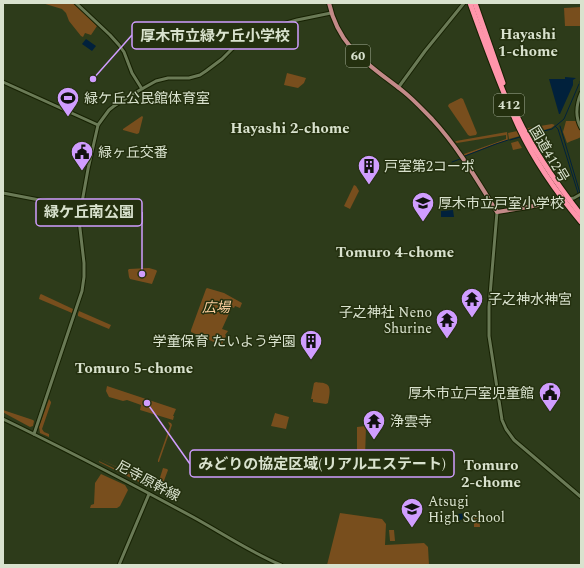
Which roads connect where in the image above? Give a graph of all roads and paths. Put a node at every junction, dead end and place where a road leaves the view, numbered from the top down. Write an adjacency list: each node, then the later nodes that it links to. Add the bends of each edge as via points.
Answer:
1 (76, 3): 8 (street, via 120,45 132,73)
2 (329, 3): 6 (main road, 60)
3 (464, 3): 9 (street)
4 (470, 3): 15 (highway, 国道412号 / 412, via 500,86 520,129 547,178)
5 (475, 3): 15 (highway, 国道412号 / 412, via 516,114)
6 (331, 13): 8 (street, via 255,32 200,75 159,80); 9 (main road, 60, via 347,44)
7 (3, 82): 11 (street)
8 (142, 88): 11 (street, via 114,106)
9 (398, 88): 17 (main road, 60, via 434,121 450,141)
10 (581, 93): 12 (street, via 577,108)
11 (98, 125): 16 (street)
12 (581, 128)
13 (3, 193): 16 (street)
14 (579, 195): 15 (street)
15 (566, 199): 17 (main road); 18 (highway, 国道412号 / 412); 19 (highway, 国道412号 / 412)
16 (81, 208): 21 (street, via 79,220 84,263 82,291)
17 (497, 212): 23 (street, via 489,336 502,420 514,440)
18 (581, 215)
19 (581, 222)
20 (3, 419): 21 (street, 尼寺原幹線)
21 (34, 434): 22 (street, 尼寺原幹線)
22 (149, 494): 24 (street, 尼寺原幹線); 25 (street)
23 (581, 497)
24 (276, 564): 26 (street, 尼寺原幹線)
25 (119, 565)
26 (281, 565)

